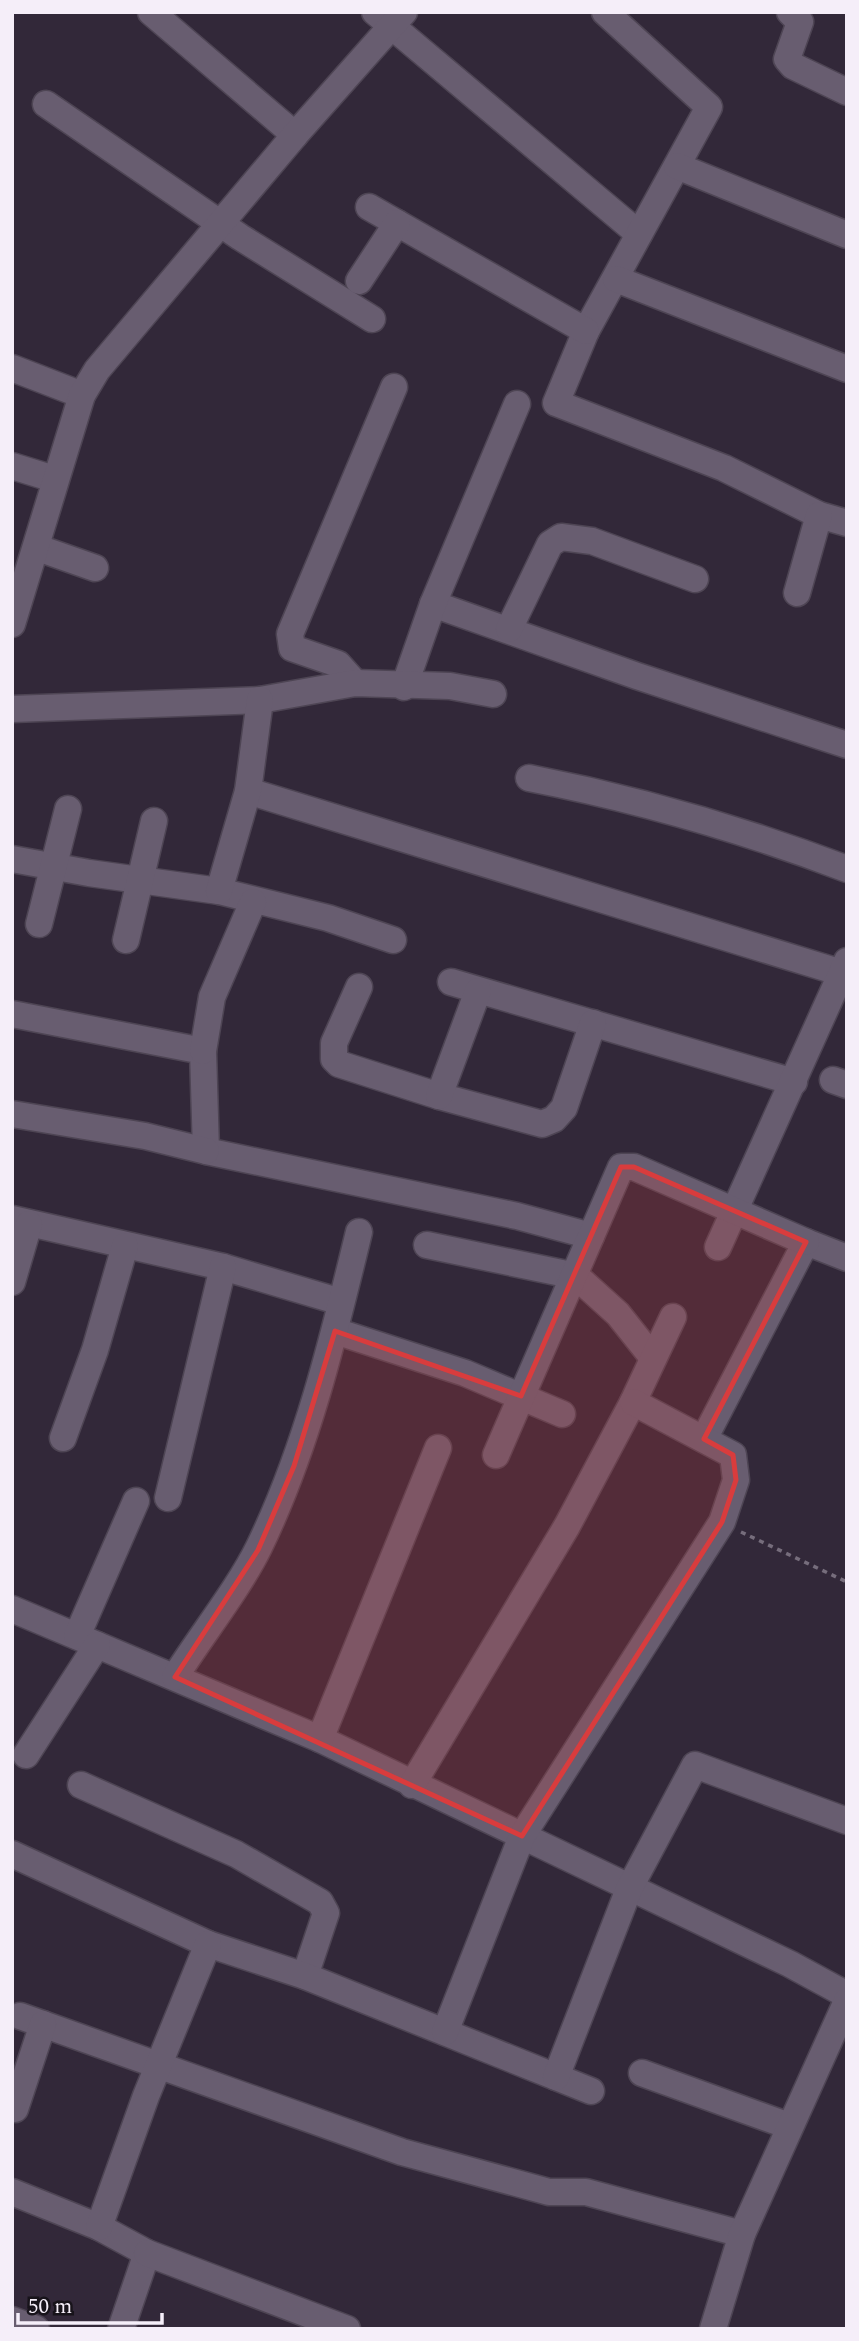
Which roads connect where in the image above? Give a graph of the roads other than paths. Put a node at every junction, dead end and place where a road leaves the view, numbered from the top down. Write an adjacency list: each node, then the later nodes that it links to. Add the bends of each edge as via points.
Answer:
1 (151, 12): 7 (street)
2 (605, 12): 8 (street, via 709,107)
3 (799, 15): 5 (street, via 787,59)
4 (391, 17): 7 (street); 12 (street)
5 (847, 92)
6 (46, 104): 10 (street)
7 (295, 135): 10 (street)
8 (677, 166): 12 (street); 13 (street)
9 (369, 207): 11 (street)
10 (220, 223): 16 (street); 21 (street, via 97,370)
11 (397, 223): 15 (street); 17 (street)
12 (639, 234): 14 (street)
13 (847, 235)
14 (616, 279): 17 (street); 19 (street)
15 (359, 281)
16 (372, 319)
17 (586, 331): 25 (street, via 556,403 724,468)
18 (12, 368): 21 (street)
19 (847, 369)
20 (394, 387): 34 (street, via 290,634 292,648 338,664)
21 (82, 395): 24 (street)
22 (517, 404): 31 (street)
23 (12, 466): 24 (street)
24 (54, 479): 27 (street)
25 (819, 515): 26 (street); 30 (street)
26 (847, 523)
27 (37, 548): 28 (street); 32 (street)
28 (95, 568)
29 (695, 579): 33 (street, via 592,541 561,537 550,544)
30 (797, 593)
31 (433, 604): 33 (street); 35 (street)
32 (12, 624)
33 (509, 629): 39 (street)
34 (355, 683): 35 (street); 37 (street)
35 (404, 687): 36 (street, via 450,686)
36 (493, 694)
37 (260, 700): 38 (street); 41 (street)
38 (12, 709)
39 (847, 745)
40 (529, 778): 46 (street, via 662,809)
41 (248, 791): 48 (street); 53 (street)
42 (68, 809): 45 (street)
43 (154, 821): 47 (street)
44 (12, 859): 45 (street)
45 (53, 866): 47 (street); 50 (street)
46 (847, 869)
47 (141, 881): 48 (street); 51 (street)
48 (219, 891): 49 (street)
49 (253, 902): 52 (street, via 328,918); 59 (street, via 212,997)
50 (39, 924)
51 (127, 940)
52 (393, 940)
53 (844, 967): 60 (street)
54 (451, 982): 56 (street)
55 (359, 987): 61 (street, via 334,1043 334,1059 351,1069)
56 (478, 991): 58 (street); 61 (street)
57 (12, 1014): 59 (street)
58 (593, 1023): 60 (street); 61 (street, via 564,1108 548,1122)
59 (203, 1051): 63 (street)
60 (794, 1082): 64 (street)
61 (439, 1096)
62 (12, 1114): 63 (street, via 132,1133)
63 (206, 1151): 67 (street, via 517,1216)
64 (734, 1211): 67 (street, via 634,1167 621,1167); 68 (street); 71 (street)
65 (21, 1222): 69 (street); 75 (street)
66 (359, 1232): 76 (street)
67 (591, 1236): 74 (street)
68 (806, 1242): 72 (street); 84 (street)
69 (125, 1245): 73 (street); 83 (street, via 96,1350)
70 (426, 1245): 74 (street)
71 (718, 1247)
72 (847, 1258)
73 (223, 1268): 76 (street); 87 (street)
74 (576, 1276): 79 (street, via 618,1314); 80 (street)
75 (12, 1282)
76 (341, 1303): 78 (street)
77 (673, 1317): 79 (street)
78 (335, 1331): 80 (street); 91 (street, via 294,1466 258,1550)
79 (653, 1358): 81 (street)
80 (522, 1396): 82 (street); 86 (street)
81 (633, 1402): 84 (street); 95 (street, via 567,1526)
82 (562, 1414)
83 (63, 1438)
84 (704, 1439): 97 (street, via 733,1455 737,1480 722,1522)
85 (438, 1448): 92 (street)
86 (496, 1455)
87 (167, 1498)
88 (136, 1501): 90 (street)
89 (12, 1609): 90 (street)
90 (87, 1641): 91 (street); 93 (street)
91 (174, 1677): 92 (street)
92 (320, 1739): 95 (street)
93 (26, 1755)
94 (81, 1785): 101 (street, via 236,1854 320,1902 326,1913)
95 (412, 1785): 97 (street)
96 (846, 1818): 99 (street, via 695,1765)
97 (522, 1836): 99 (street); 104 (street)
98 (12, 1854): 100 (street)
99 (629, 1889): 102 (street); 107 (street)
100 (208, 1944): 101 (street); 105 (street)
101 (305, 1976): 104 (street)
102 (847, 1994)
103 (847, 2001): 110 (street)
104 (445, 2032): 107 (street)
105 (159, 2063): 109 (street, via 31,2020); 112 (street); 113 (street, via 402,2152 549,2192 586,2192)
106 (642, 2073): 110 (street)
107 (556, 2077): 108 (street)
108 (591, 2091)
109 (15, 2109)
110 (789, 2126): 113 (street)
111 (12, 2192): 112 (street)
112 (99, 2227): 114 (street)
113 (742, 2234): 119 (street)
114 (148, 2253): 117 (street); 118 (street)
115 (12, 2320): 116 (street)
116 (36, 2329)
117 (121, 2329)
118 (347, 2329)
119 (713, 2329)

